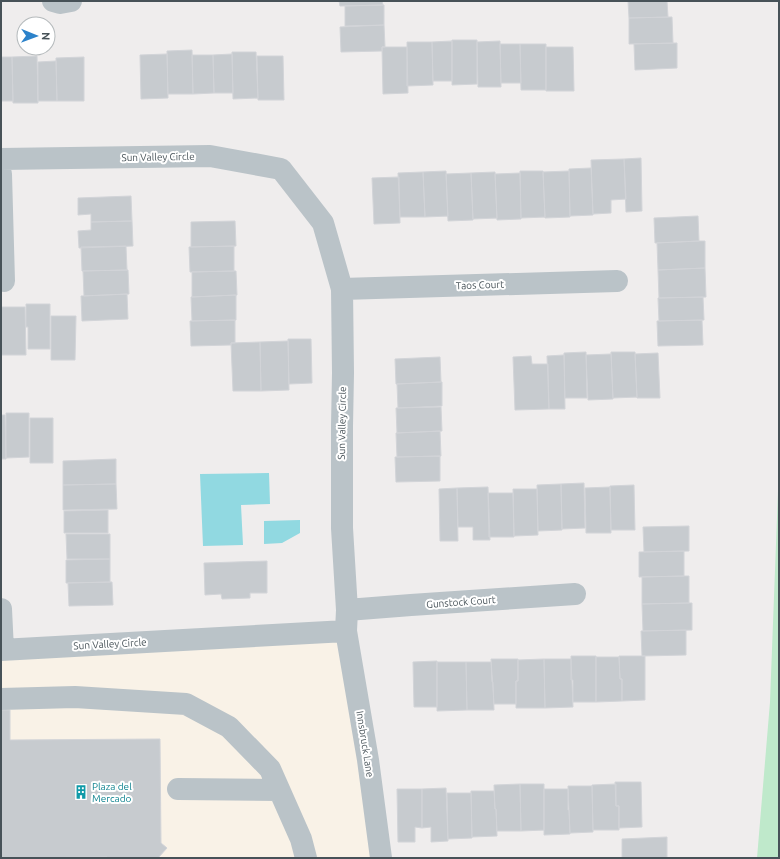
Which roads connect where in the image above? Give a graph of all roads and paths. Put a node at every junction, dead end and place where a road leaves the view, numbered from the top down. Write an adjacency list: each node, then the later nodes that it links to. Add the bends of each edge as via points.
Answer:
1 (53, 1): 2 (street)
2 (71, 1)
3 (1, 159): 7 (street, Sun Valley Circle, via 210,156 281,169 322,223)
4 (1, 174): 5 (street)
5 (4, 281)
6 (617, 281): 7 (street, Taos Court)
7 (342, 289): 10 (street, Sun Valley Circle, via 342,528)
8 (575, 594): 10 (street, Gunstock Court, via 411,605)
9 (1, 609): 11 (street)
10 (346, 621): 11 (street, Sun Valley Circle); 16 (street, Innsbruck Lane)
11 (2, 650)
12 (1, 699): 14 (street, via 75,697 186,704 229,727 270,769)
13 (178, 790): 14 (street)
14 (279, 790): 15 (street, via 301,839)
15 (306, 858)
16 (381, 858)

